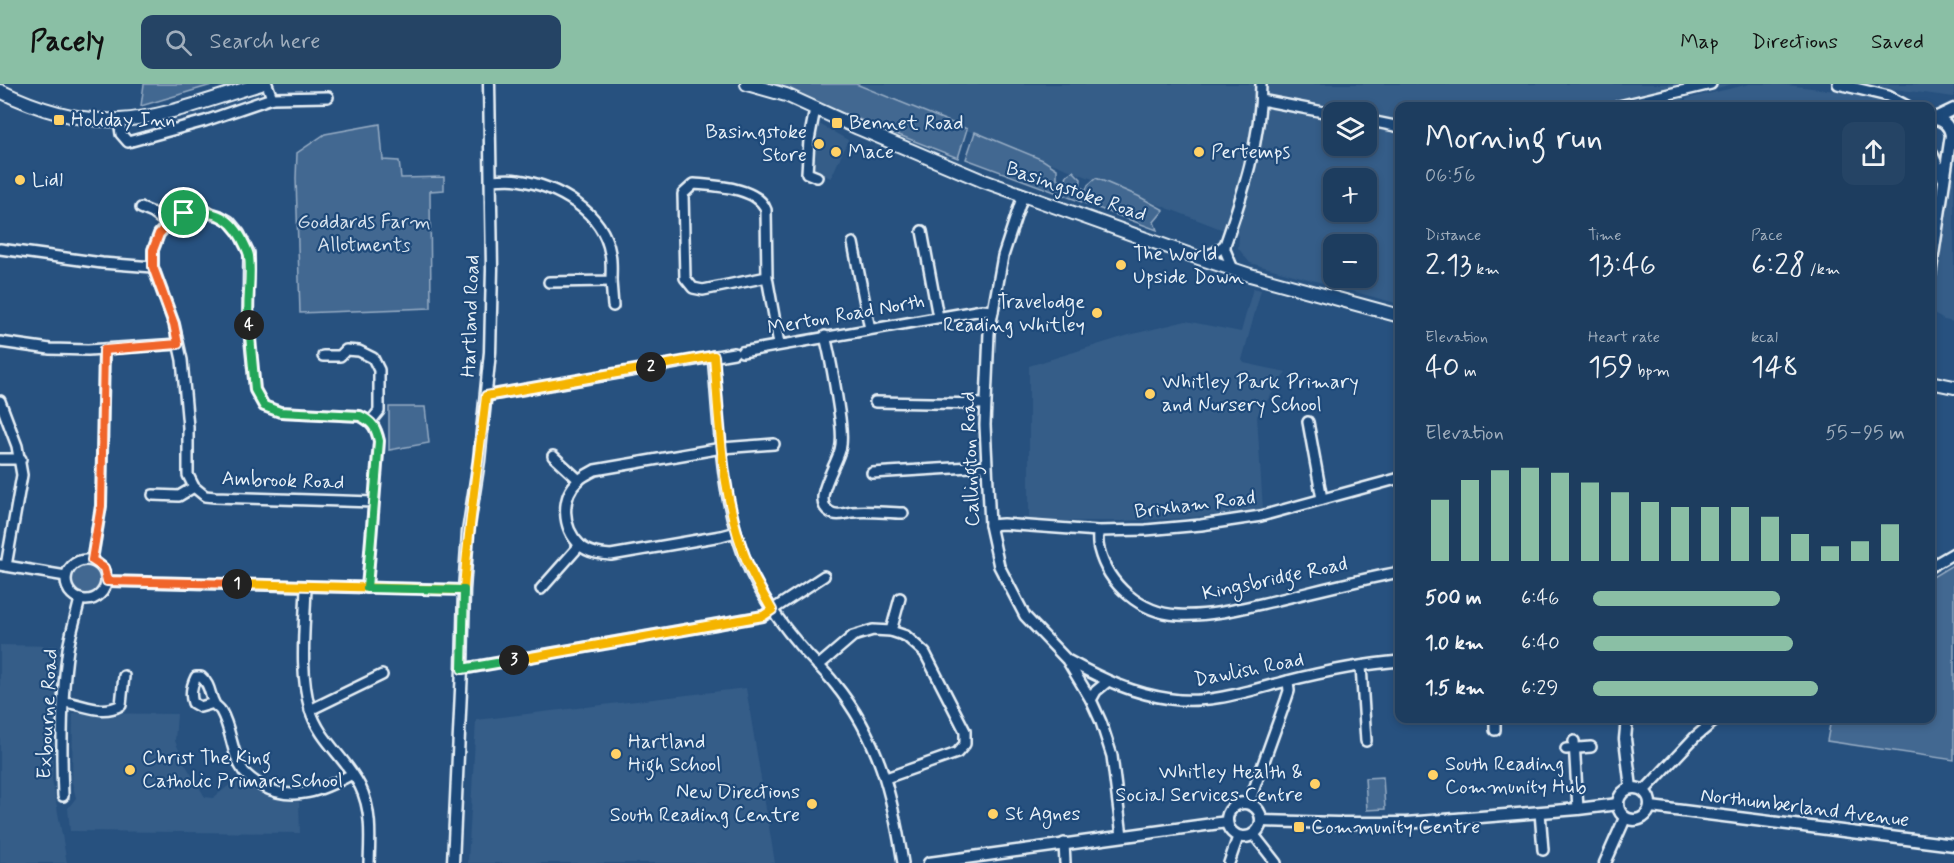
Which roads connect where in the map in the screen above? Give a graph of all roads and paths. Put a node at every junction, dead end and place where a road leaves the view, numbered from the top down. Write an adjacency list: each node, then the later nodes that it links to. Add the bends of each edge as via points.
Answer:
1 (0, 84): 13 (main road)
2 (261, 84): 21 (main road, via 177,109)
3 (267, 84): 11 (street)
4 (489, 84): 29 (street, Hartland Road)
5 (747, 84): 16 (main road, Basingstoke Road, via 786,95)
6 (1261, 84): 12 (street)
7 (1711, 84): 14 (street)
8 (1838, 84): 15 (street)
9 (0, 92): 13 (main road)
10 (328, 97): 11 (street)
11 (272, 98): 21 (street, via 128,142 121,134)
12 (1261, 100): 18 (street); 36 (street, via 1248,174)
13 (21, 102): 21 (main road, via 61,114)
14 (1634, 102)
15 (1899, 102)
16 (815, 109): 27 (street, via 807,173); 30 (main road, Basingstoke Road)
17 (1954, 109): 19 (street)
18 (1323, 112)
19 (1935, 117)
20 (1935, 119): 24 (street, via 1946,124)
21 (119, 120)
22 (1377, 122): 23 (street)
23 (1395, 126)
24 (1951, 135): 25 (street, via 1941,152); 28 (street)
25 (1935, 153)
26 (1935, 161): 28 (street)
27 (817, 177)
28 (1944, 178): 34 (street)
29 (490, 180): 42 (street, via 516,179 544,185 587,212 600,227 610,252); 58 (street, Hartland Road, via 492,269)
30 (1023, 195): 38 (main road, Basingstoke Road); 45 (street, Callington Road, via 1003,256)
31 (141, 208): 32 (street)
32 (168, 224): 39 (street, Ambrook Road, via 153,250); 62 (street, via 184,213 204,211 229,221 239,233 249,254 248,319 255,390 264,406 280,412 360,416)
33 (922, 231): 47 (street)
34 (1935, 240)
35 (853, 243): 48 (street)
36 (1225, 244): 38 (street); 40 (street)
37 (0, 249): 39 (street)
38 (1199, 258): 40 (main road, Basingstoke Road)
39 (153, 267): 51 (street, Ambrook Road)
40 (1233, 269): 46 (main road, Basingstoke Road)
41 (767, 277): 41 (street, via 703,290 693,288 685,278 683,194 694,184 725,186 757,196 766,210); 52 (street)
42 (611, 281): 43 (street); 44 (street)
43 (549, 282)
44 (613, 306)
45 (993, 311): 47 (street, Merton Road North); 61 (street, Callington Road)
46 (1395, 315)
47 (938, 317): 48 (street, Merton Road North)
48 (870, 329): 49 (street, Merton Road North)
49 (825, 336): 52 (street, Merton Road North); 77 (street, via 835,375 842,439 823,491 824,507 831,514)
50 (0, 342): 53 (street, via 50,349)
51 (178, 344): 53 (street); 73 (street, Ambrook Road, via 187,418 188,475)
52 (779, 344): 55 (street, Merton Road North)
53 (104, 350): 85 (street, via 101,506)
54 (323, 356): 62 (street, via 340,356 346,350 373,358 379,370 379,411)
55 (714, 356): 58 (street, Merton Road North); 65 (street)
56 (1935, 382): 57 (main road)
57 (1954, 387)
58 (486, 396): 95 (street, Hartland Road)
59 (0, 401): 68 (street)
60 (875, 402): 61 (street)
61 (985, 404): 69 (street, Callington Road)
62 (371, 421): 76 (street, via 379,441)
63 (1308, 422): 75 (street)
64 (774, 444): 65 (street)
65 (722, 448): 72 (street, via 595,470); 82 (street)
66 (553, 456): 72 (street)
67 (0, 459): 68 (street)
68 (21, 459): 87 (street, via 22,475)
69 (986, 466): 70 (street); 80 (street, Callington Road)
70 (872, 473)
71 (1395, 479): 75 (street, Brixham Road)
72 (579, 480): 83 (street, via 569,493 565,510 569,529)
73 (194, 487): 74 (street, Ambrook Road, via 179,496); 76 (street, Ambrook Road, via 205,496 215,497)
74 (153, 495)
75 (1322, 499): 81 (street, Brixham Road, via 1261,516 1202,525)
76 (374, 502): 93 (street)
77 (889, 513): 78 (street); 79 (street)
78 (903, 513)
79 (888, 524)
80 (990, 525): 81 (street, Brixham Road); 100 (street, Callington Road, via 999,566 1025,616)
81 (1098, 531): 88 (street, Kingsbridge Road, via 1098,548 1110,577 1129,596 1151,609 1178,615 1249,607)
82 (736, 532): 83 (street, via 611,555 595,554); 98 (street, via 750,571)
83 (580, 546): 94 (street)
84 (1954, 553): 86 (street)
85 (92, 560): 89 (street, via 73,564); 91 (street, via 104,568)
86 (1935, 564)
87 (3, 566): 89 (street)
88 (1395, 573)
89 (66, 576): 97 (street, via 70,592)
90 (824, 576): 98 (street)
91 (107, 581): 92 (street); 97 (street, via 98,597)
92 (306, 586): 93 (street); 112 (street, via 304,680)
93 (367, 588): 95 (street)
94 (541, 589)
95 (464, 590): 104 (street, Hartland Road)
96 (900, 598): 99 (street)
97 (80, 599): 110 (street, Exbourne Road, via 69,647)
98 (772, 610): 102 (street); 104 (street, via 763,616)
99 (891, 631): 102 (street, via 873,630 853,636); 122 (street, via 906,636 925,653 966,731 964,744 957,753)
100 (1067, 660): 108 (street, Dawlish Road); 109 (street, Callington Road)
101 (1395, 663): 103 (street, Dawlish Road)
102 (818, 666): 122 (street, via 859,717)
103 (1361, 666): 107 (street, Dawlish Road); 117 (street)
104 (462, 669): 141 (street, Hartland Road)
105 (382, 675): 112 (street)
106 (124, 676): 110 (street, via 121,705 114,709 85,708)
107 (1288, 681): 108 (street, Dawlish Road, via 1212,699 1173,700); 126 (street, via 1287,700)
108 (1107, 682): 109 (street)
109 (1091, 700): 135 (street, Callington Road, via 1112,756)
110 (64, 702): 125 (street, Exbourne Road)
111 (214, 703): 119 (street, via 222,712 244,771 271,791 309,794)
112 (310, 710): 119 (street, via 320,732)
113 (1495, 723): 116 (street)
114 (1627, 723): 123 (street)
115 (1712, 723): 124 (street)
116 (1495, 730)
117 (1366, 741)
118 (1591, 747): 121 (street, via 1572,746)
119 (352, 774): 140 (street, via 361,787 369,815)
120 (1564, 776): 121 (street)
121 (1575, 777): 129 (street)
122 (886, 778): 142 (street)
123 (1631, 788): 124 (street); 127 (street, via 1622,794)
124 (1644, 791): 128 (street)
125 (63, 796)
126 (1249, 803): 132 (street, via 1258,810); 133 (street, via 1233,807)
127 (1618, 804): 129 (street); 131 (street)
128 (1651, 807): 131 (street, via 1641,820); 138 (street, Northumberland Avenue)
129 (1578, 809): 130 (street)
130 (1540, 812): 132 (street, via 1406,823); 139 (street)
131 (1625, 818): 147 (street)
132 (1262, 821): 134 (street)
133 (1227, 822): 135 (street); 136 (street)
134 (1254, 835): 136 (street); 146 (street)
135 (1122, 836): 137 (street)
136 (1238, 837): 145 (street)
137 (1064, 843): 143 (street); 144 (street)
138 (1954, 845)
139 (1543, 850)
140 (369, 863)
141 (455, 863)
142 (903, 863)
143 (929, 863)
144 (1065, 863)
145 (1229, 863)
146 (1276, 863)
147 (1605, 863)

